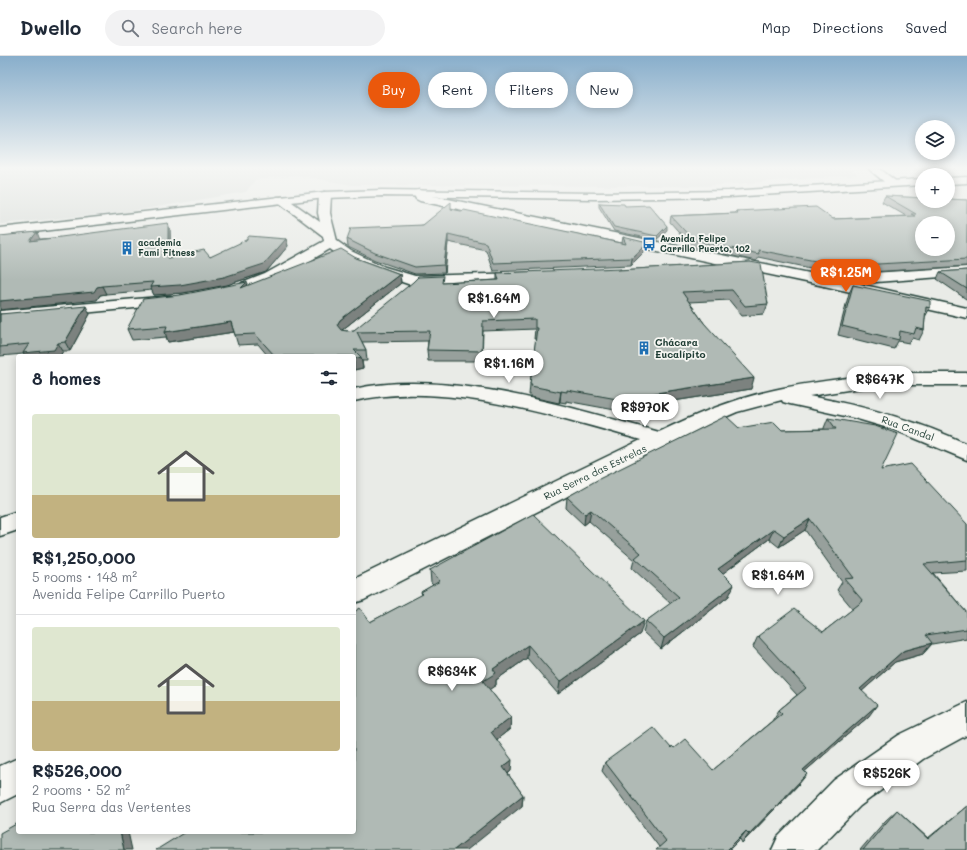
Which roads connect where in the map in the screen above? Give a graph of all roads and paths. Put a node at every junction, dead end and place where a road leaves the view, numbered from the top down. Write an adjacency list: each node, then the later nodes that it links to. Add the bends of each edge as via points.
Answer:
1 (221, 206): 5 (street)
2 (292, 206): 8 (street)
3 (324, 206): 8 (street)
4 (462, 206): 9 (street)
5 (51, 226): 6 (street); 7 (street)
6 (0, 229)
7 (0, 232)
8 (329, 238): 13 (street, via 346,254 363,263); 15 (street, via 270,277)
9 (748, 266): 10 (street); 14 (street)
10 (697, 269)
11 (967, 272): 14 (street)
12 (543, 276): 13 (street)
13 (414, 281): 16 (street)
14 (824, 281): 18 (street)
15 (232, 290)
16 (403, 292)
17 (183, 299): 19 (street)
18 (967, 312)
19 (0, 316)
20 (967, 379): 22 (street, Rua Serra das Estrelas, via 880,379)
21 (356, 394): 23 (street, via 396,388 476,394 520,401)
22 (776, 395): 23 (street, Rua Serra das Estrelas, via 730,408); 24 (street, Rua Candal, via 884,418)
23 (661, 439): 27 (street, Rua Serra das Estrelas)
24 (967, 453)
25 (16, 521): 26 (street)
26 (0, 527)
27 (356, 591)
28 (967, 718): 31 (street, via 911,747 847,793)
29 (16, 776): 30 (street)
30 (0, 785)
31 (792, 850)

